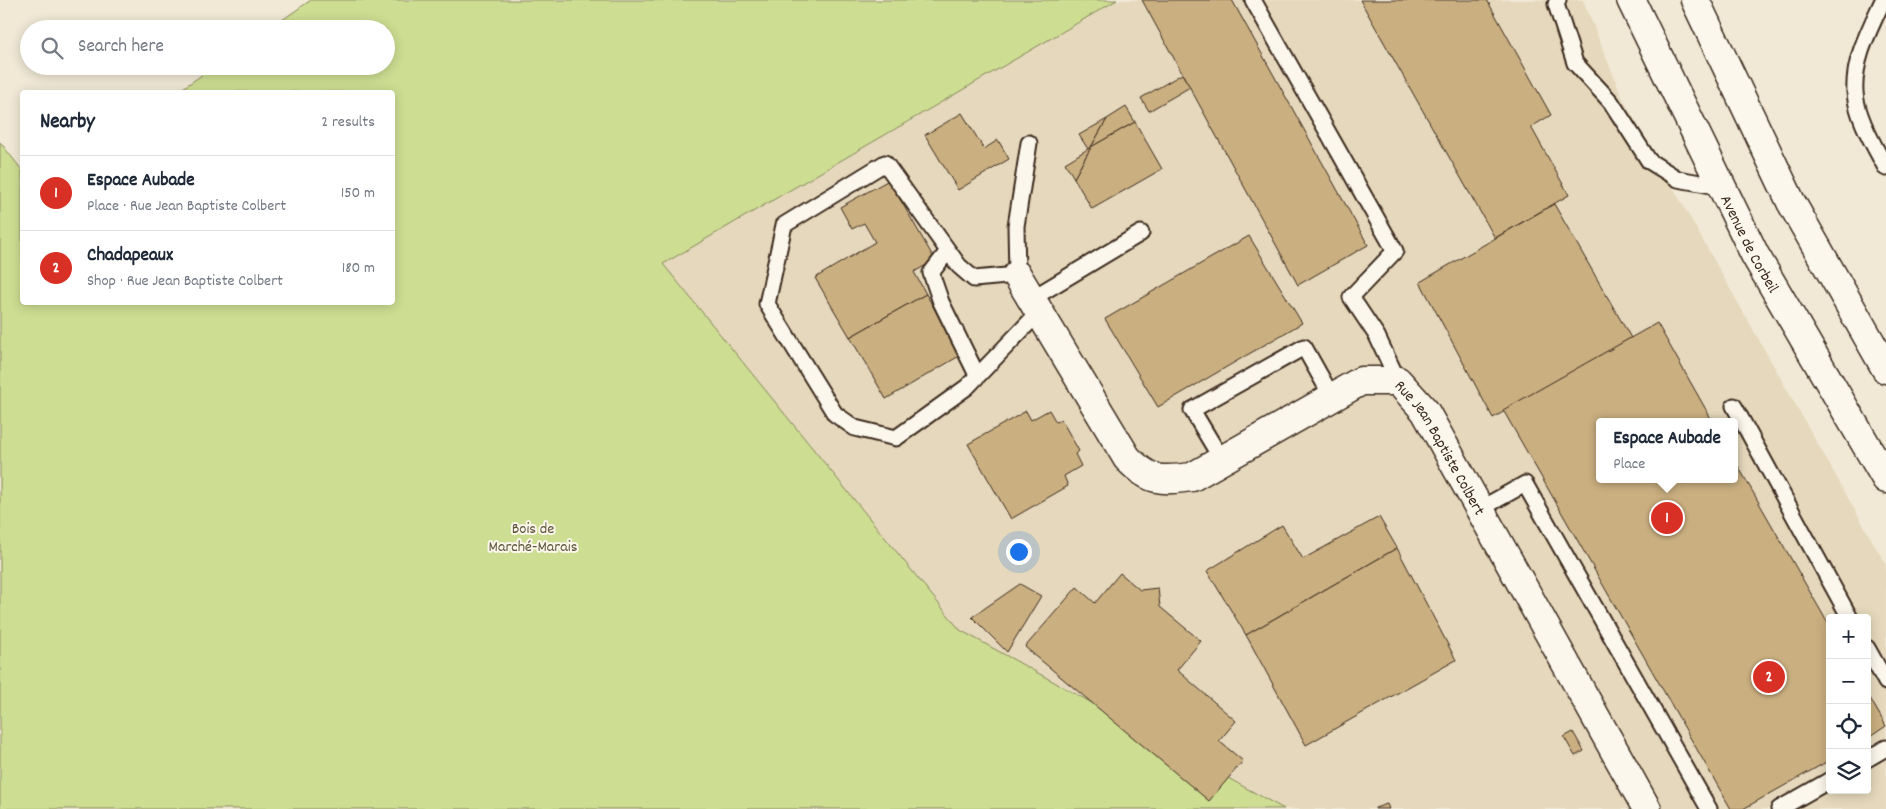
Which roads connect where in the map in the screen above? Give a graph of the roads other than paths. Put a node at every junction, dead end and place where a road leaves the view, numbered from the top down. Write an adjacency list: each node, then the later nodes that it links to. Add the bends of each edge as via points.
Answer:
1 (1253, 0): 15 (lane, via 1395,251 1351,297 1377,336)
2 (1630, 0): 8 (street, Avenue de Corbeil)
3 (1695, 0): 13 (street, via 1791,202)
4 (1884, 0): 7 (lane, via 1858,63 1855,94 1866,129)
5 (1554, 1): 8 (lane, via 1575,62 1611,102 1649,161 1678,179)
6 (1029, 143): 11 (lane, via 1016,226)
7 (1886, 168)
8 (1722, 187): 19 (street, Avenue de Corbeil, via 1755,255)
9 (1141, 233): 12 (lane)
10 (948, 251): 11 (lane, via 974,279); 14 (lane, via 931,273 941,302); 14 (lane, via 885,163 784,226 767,304 835,414 855,428 896,438 966,387)
11 (1017, 275): 12 (street, Rue Jean Baptiste Colbert)
12 (1035, 305): 14 (lane); 18 (street, Rue Jean Baptiste Colbert, via 1127,458 1140,471 1162,481 1192,477)
13 (1886, 369)
14 (977, 375)
15 (1398, 381): 16 (street, Rue Jean Baptiste Colbert, via 1361,381); 20 (street, Rue Jean Baptiste Colbert, via 1425,411)
16 (1332, 397): 18 (street, Rue Jean Baptiste Colbert); 18 (lane, via 1304,347 1192,410)
17 (1734, 406): 21 (lane)
18 (1222, 460)
19 (1886, 479)
20 (1480, 509): 27 (street, Rue Jean Baptiste Colbert); 28 (lane, via 1525,484)
21 (1848, 614)
22 (1871, 655): 23 (lane)
23 (1886, 682)
24 (1886, 748): 25 (lane)
25 (1871, 757)
26 (1826, 782): 29 (lane)
27 (1647, 809)
28 (1708, 809)
29 (1779, 809)

